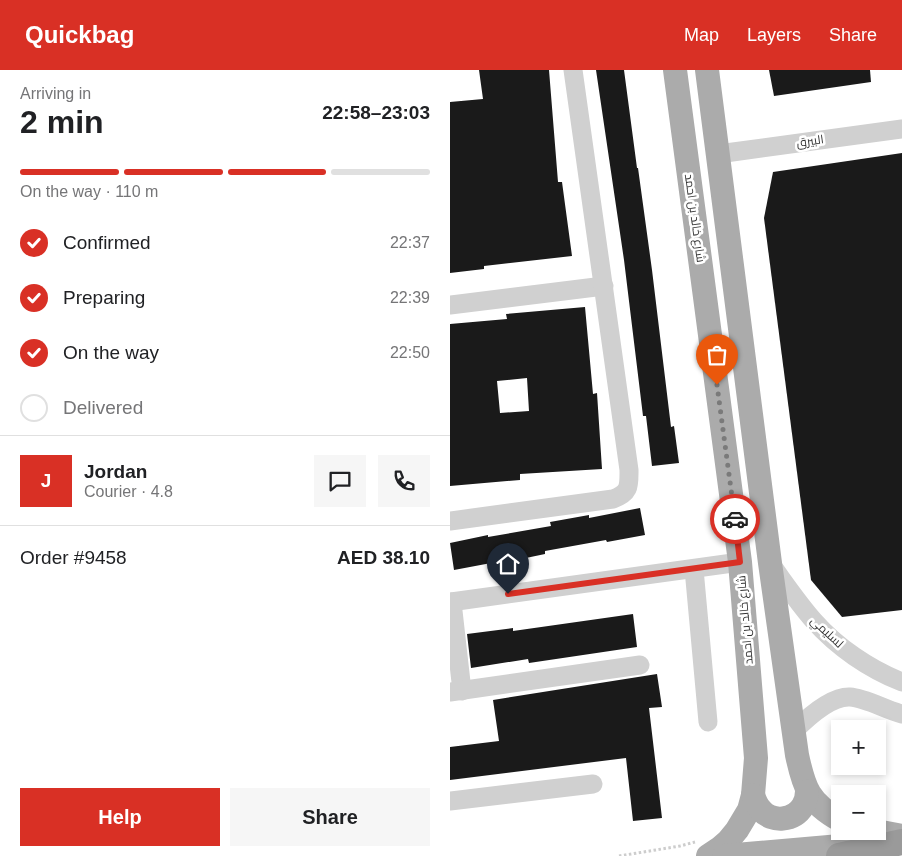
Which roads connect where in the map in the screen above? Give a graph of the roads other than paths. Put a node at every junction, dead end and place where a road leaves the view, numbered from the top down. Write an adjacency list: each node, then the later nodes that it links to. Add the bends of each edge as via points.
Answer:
1 (573, 70): 6 (street)
2 (675, 70): 9 (main road, شارع خالد بن احمد)
3 (706, 70): 5 (main road)
4 (902, 129): 5 (street, البيرق)
5 (718, 154): 10 (main road)
6 (604, 286): 7 (street); 8 (street, via 630,470 629,487 625,493 613,498)
7 (450, 305)
8 (450, 521)
9 (740, 562): 11 (street); 21 (main road, شارع خالد بن احمد, via 756,758)
10 (770, 563): 14 (street, لسليمي, via 795,598 833,640 860,660); 18 (main road)
11 (694, 569): 12 (street); 17 (street)
12 (451, 602): 15 (street)
13 (640, 665): 15 (street)
14 (902, 682)
15 (456, 691)
16 (902, 714): 18 (street, via 848,697 814,712)
17 (708, 722)
18 (794, 730): 20 (main road)
19 (593, 784): 22 (street)
20 (807, 790): 21 (main road, via 800,811 780,819 765,814); 23 (main road)
21 (753, 796): 27 (main road, شارع خالد بن احمد, via 737,830)
22 (450, 801)
23 (831, 814)
24 (886, 833): 25 (main road)
25 (902, 836)
26 (902, 841): 28 (main road); 29 (highway)
27 (708, 856)
28 (724, 856)
29 (839, 856)

